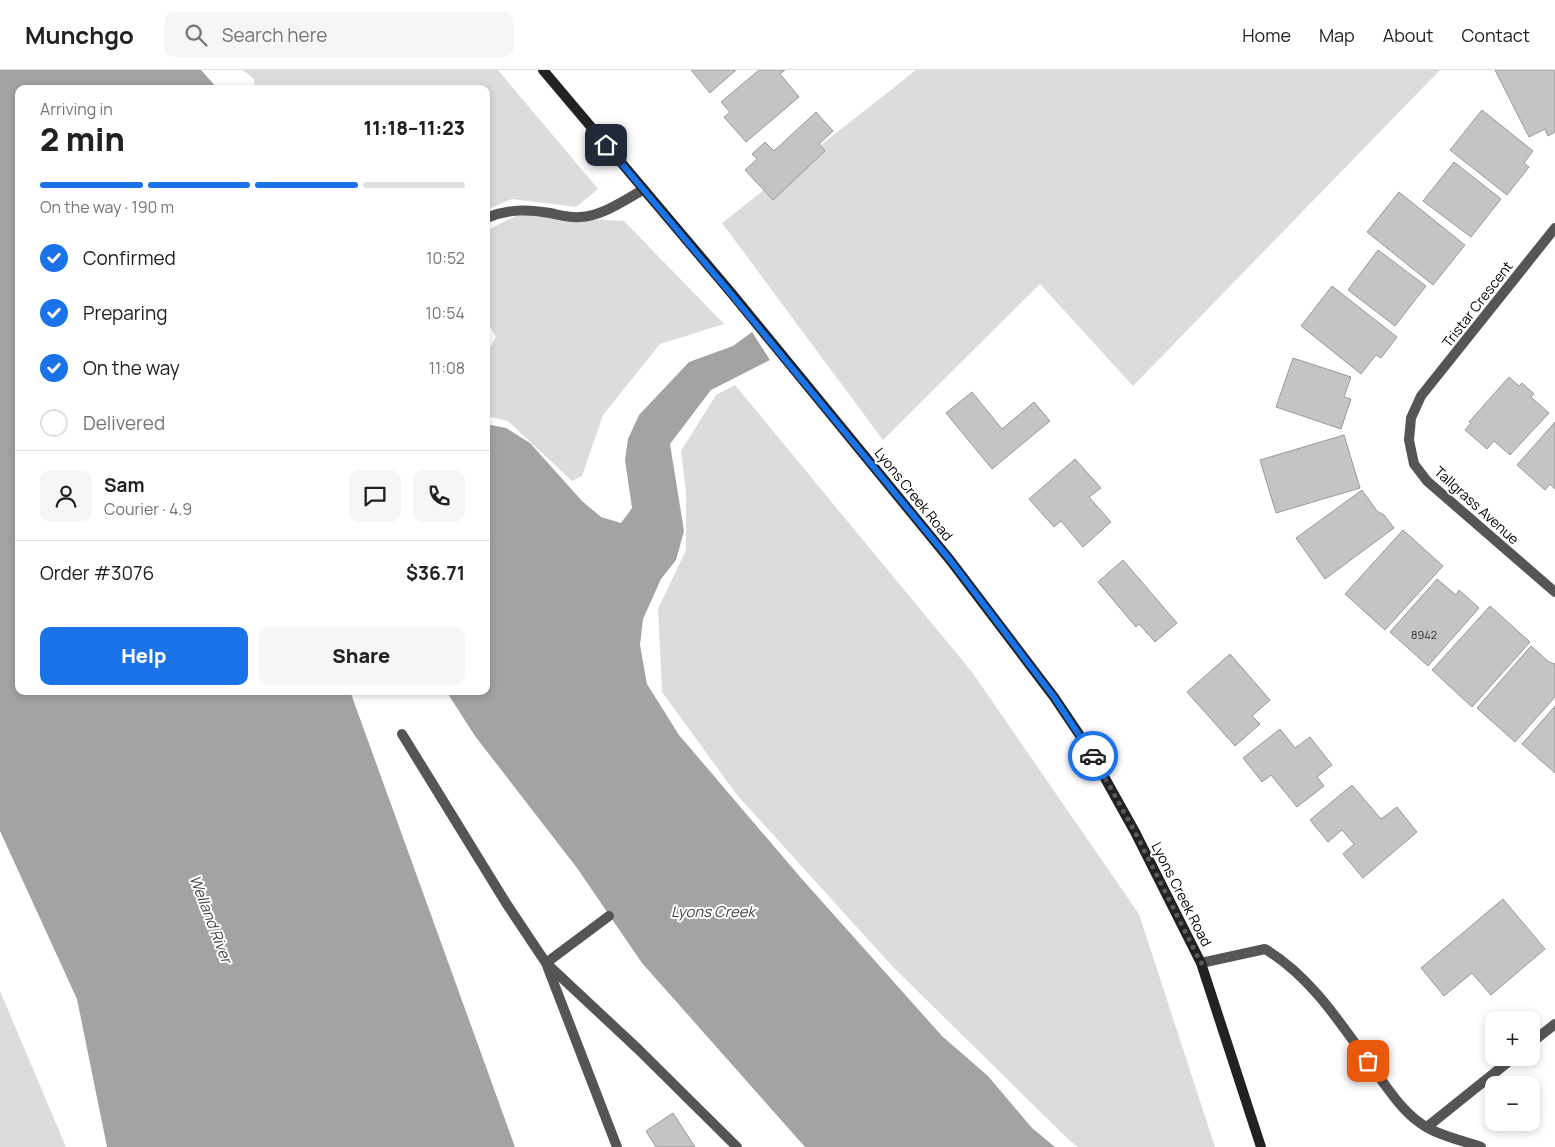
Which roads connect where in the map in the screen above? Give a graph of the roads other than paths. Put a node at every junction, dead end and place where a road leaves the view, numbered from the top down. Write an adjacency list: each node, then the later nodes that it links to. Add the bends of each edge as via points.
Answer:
1 (543, 70): 2 (main road, Lyons Creek Road)
2 (643, 190): 3 (street, via 604,211 581,217 538,210 518,210); 10 (main road, Lyons Creek Road, via 950,560 1054,697 1087,746 1135,832)
3 (490, 217)
4 (1555, 228): 5 (street, Tristar Crescent)
5 (1421, 396): 6 (street, Tallgrass Avenue, via 1411,418 1409,440 1414,464 1427,482)
6 (1555, 592)
7 (402, 734): 9 (street)
8 (609, 916): 9 (street)
9 (546, 963): 15 (street); 16 (street)
10 (1201, 963): 14 (street, via 1265,950 1276,956 1312,988 1398,1103); 17 (main road, Lyons Creek Road)
11 (1555, 1024): 12 (street)
12 (1540, 1036)
13 (1503, 1066): 14 (street)
14 (1427, 1127): 18 (street)
15 (616, 1147)
16 (737, 1147)
17 (1261, 1147)
18 (1481, 1147)

